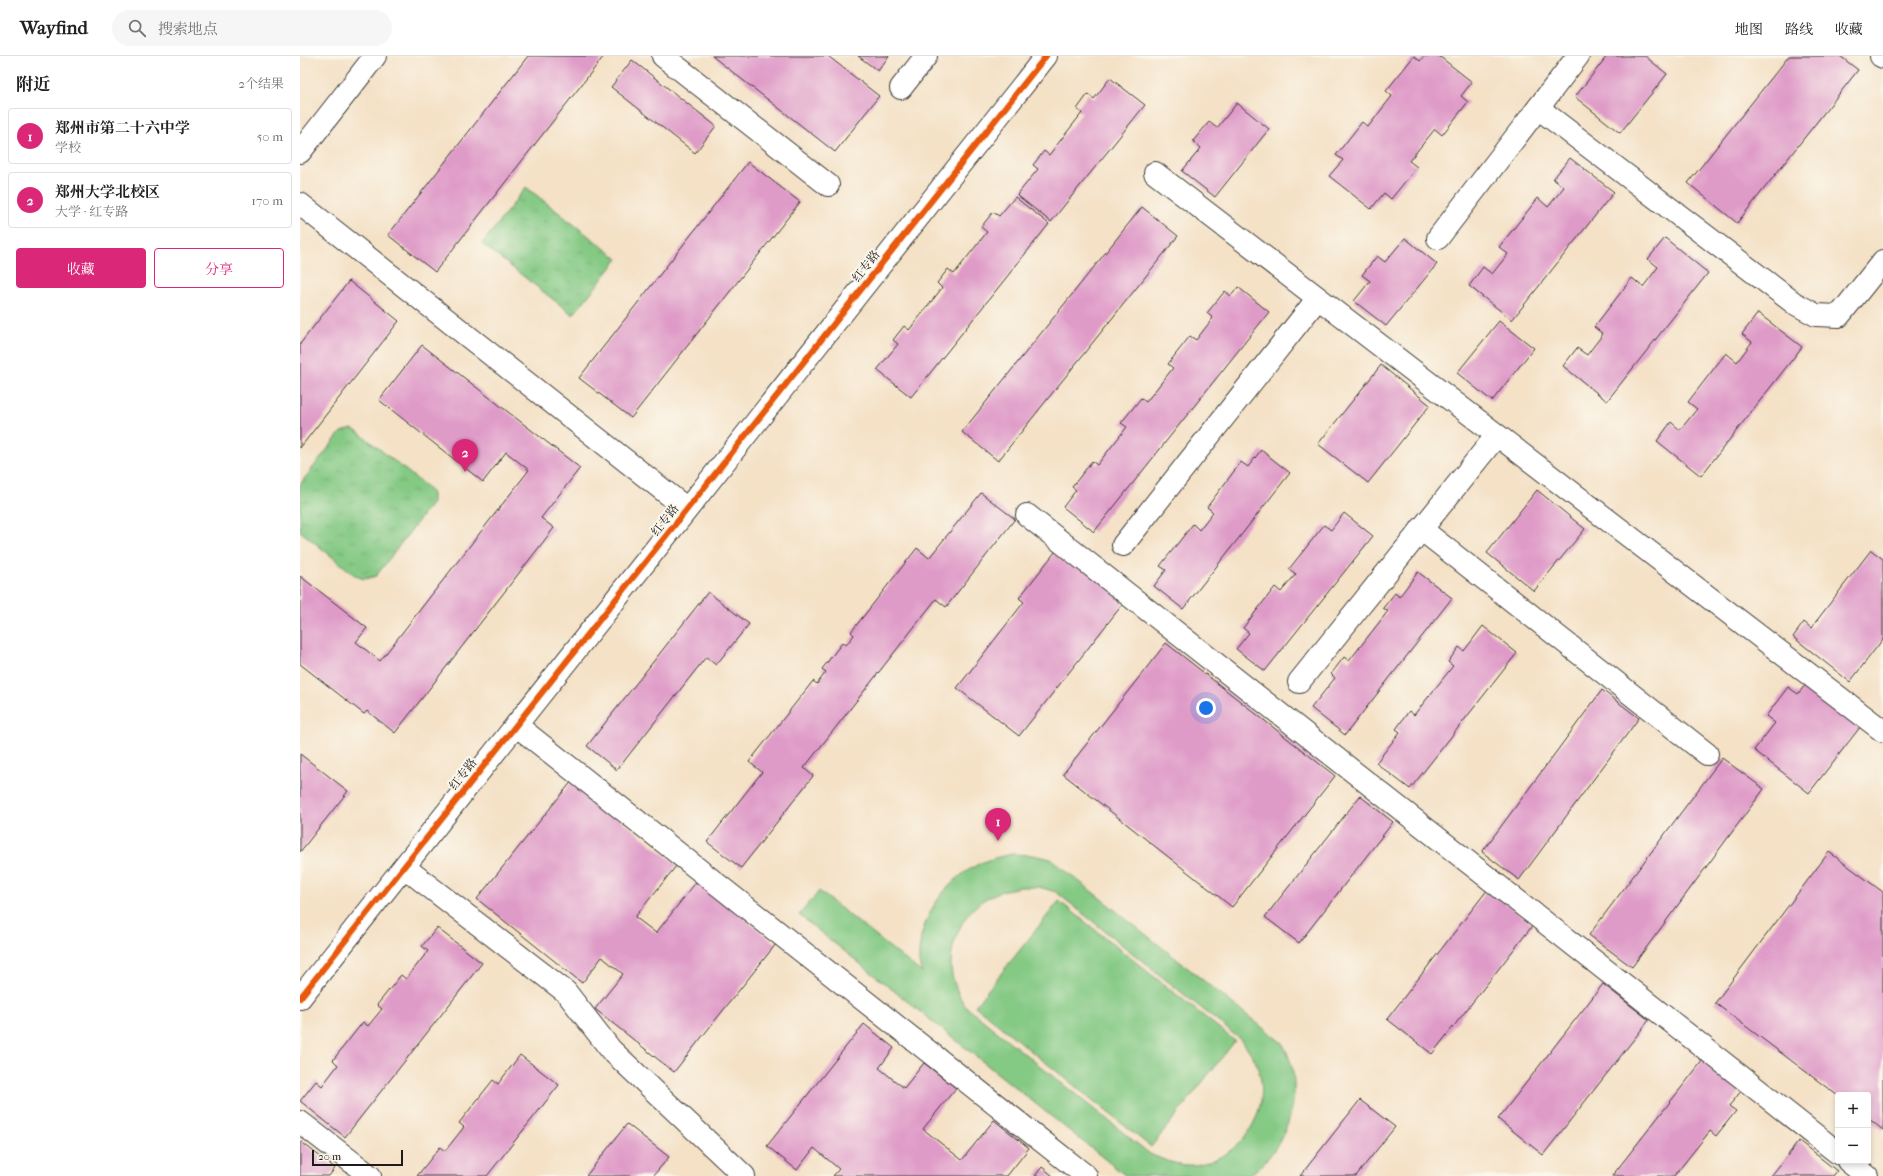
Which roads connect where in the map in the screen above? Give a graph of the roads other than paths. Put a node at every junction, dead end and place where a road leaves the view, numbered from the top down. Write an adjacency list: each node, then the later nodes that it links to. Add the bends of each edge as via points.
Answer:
1 (376, 56): 8 (street)
2 (663, 56): 10 (street)
3 (926, 56): 6 (street)
4 (1046, 56): 16 (street, 红专路)
5 (1578, 56): 7 (street)
6 (901, 88)
7 (1538, 108): 12 (street); 13 (street, via 1794,303 1816,315 1839,316)
8 (300, 152)
9 (1156, 173): 14 (street)
10 (828, 185)
11 (300, 204): 16 (street)
12 (1438, 238)
13 (1883, 261)
14 (1318, 298): 15 (street); 19 (street)
15 (1497, 435): 18 (street); 22 (street)
16 (687, 509): 21 (street, 红专路)
17 (1027, 515): 27 (street)
18 (1421, 529): 20 (street); 23 (street)
19 (1123, 545)
20 (1299, 682)
21 (516, 725): 24 (street, 红专路); 31 (street)
22 (1883, 731)
23 (1707, 754)
24 (404, 867): 25 (street, 红专路); 30 (street, via 566,992 611,1050)
25 (300, 998)
26 (300, 1122): 29 (street)
27 (1835, 1151)
28 (1852, 1164): 32 (street)
29 (370, 1176)
30 (744, 1176)
31 (1086, 1176)
32 (1867, 1176)

